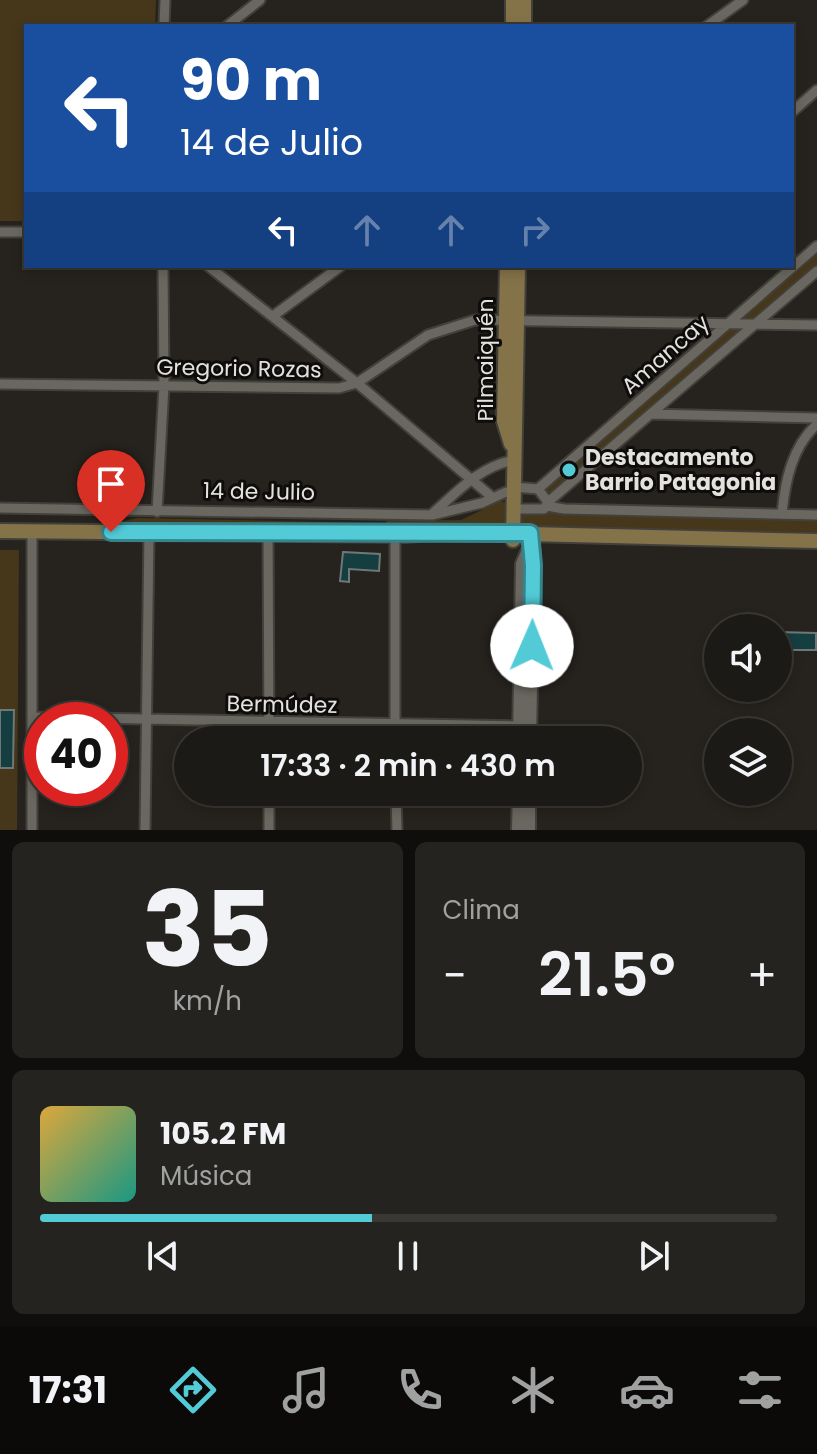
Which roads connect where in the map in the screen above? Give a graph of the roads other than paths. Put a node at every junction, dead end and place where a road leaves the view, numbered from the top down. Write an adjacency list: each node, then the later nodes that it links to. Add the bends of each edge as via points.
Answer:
1 (165, 0): 6 (street)
2 (260, 0): 7 (street)
3 (513, 0): 8 (main road)
4 (524, 0): 9 (main road)
5 (743, 0): 10 (street)
6 (164, 24)
7 (230, 24)
8 (513, 24)
9 (524, 24)
10 (710, 24)
11 (817, 90): 12 (street)
12 (794, 110)
13 (0, 232): 14 (street)
14 (24, 232)
15 (817, 246): 16 (street, Amancay)
16 (794, 266)
17 (163, 268): 31 (street)
18 (211, 268): 24 (street)
19 (338, 268): 24 (street)
20 (507, 268): 25 (main road, Pilmaiquén)
21 (518, 268): 25 (main road, Pilmaiquén)
22 (792, 268): 27 (street, Amancay)
23 (817, 271): 26 (street, Amancay)
24 (273, 316): 29 (street)
25 (512, 319): 27 (street, Gregorio Rozas); 29 (street, Gregorio Rozas, via 451,325 398,352); 34 (main road, Pilmaiquén, via 504,421)
26 (757, 323): 27 (street, Gregorio Rozas); 28 (street, Gregorio Rozas); 32 (street, Amancay)
27 (727, 324): 36 (street, Amancay)
28 (817, 325)
29 (357, 383): 31 (street, Gregorio Rozas, via 325,389); 35 (street)
30 (0, 384): 31 (street, Gregorio Rozas)
31 (164, 385): 42 (street)
32 (651, 414): 33 (street); 39 (street, Amancay)
33 (817, 421): 43 (street, via 790,467)
34 (514, 456): 35 (street); 37 (main road, Pilmaiquén)
35 (471, 479): 38 (street); 44 (street)
36 (538, 489): 37 (street, 14 de Julio); 39 (street)
37 (514, 490): 38 (street, 14 de Julio); 41 (main road, Pilmaiquén)
38 (492, 497): 44 (street, 14 de Julio)
39 (548, 504): 41 (street); 43 (street, via 564,509)
40 (0, 508): 42 (street, 14 de Julio)
41 (514, 509): 51 (main road, Pilmaiquén)
42 (157, 512): 44 (street, 14 de Julio)
43 (782, 514): 45 (street)
44 (432, 515)
45 (817, 515)
46 (0, 531): 47 (main road, 14 de Julio)
47 (32, 531): 48 (main road, 14 de Julio); 54 (street)
48 (149, 532): 49 (main road, 14 de Julio); 56 (street)
49 (268, 533): 50 (main road, 14 de Julio); 57 (street)
50 (400, 535): 51 (main road, 14 de Julio); 58 (street)
51 (513, 537): 52 (main road, 14 de Julio)
52 (529, 541): 53 (main road, 14 de Julio); 61 (street, via 522,564)
53 (817, 541)
54 (33, 702)
55 (128, 720): 56 (street, Bermúdez)
56 (149, 721): 57 (street, Bermúdez); 68 (street)
57 (269, 721): 58 (street, Bermúdez); 59 (street)
58 (394, 725): 60 (street, Bermúdez)
59 (269, 726)
60 (416, 726)
61 (527, 726)
62 (32, 806): 67 (street)
63 (269, 806): 69 (street)
64 (396, 806): 70 (street)
65 (519, 806): 71 (street)
66 (529, 806): 72 (street)
67 (32, 830)
68 (145, 830)
69 (269, 830)
70 (397, 830)
71 (518, 830)
72 (529, 830)

